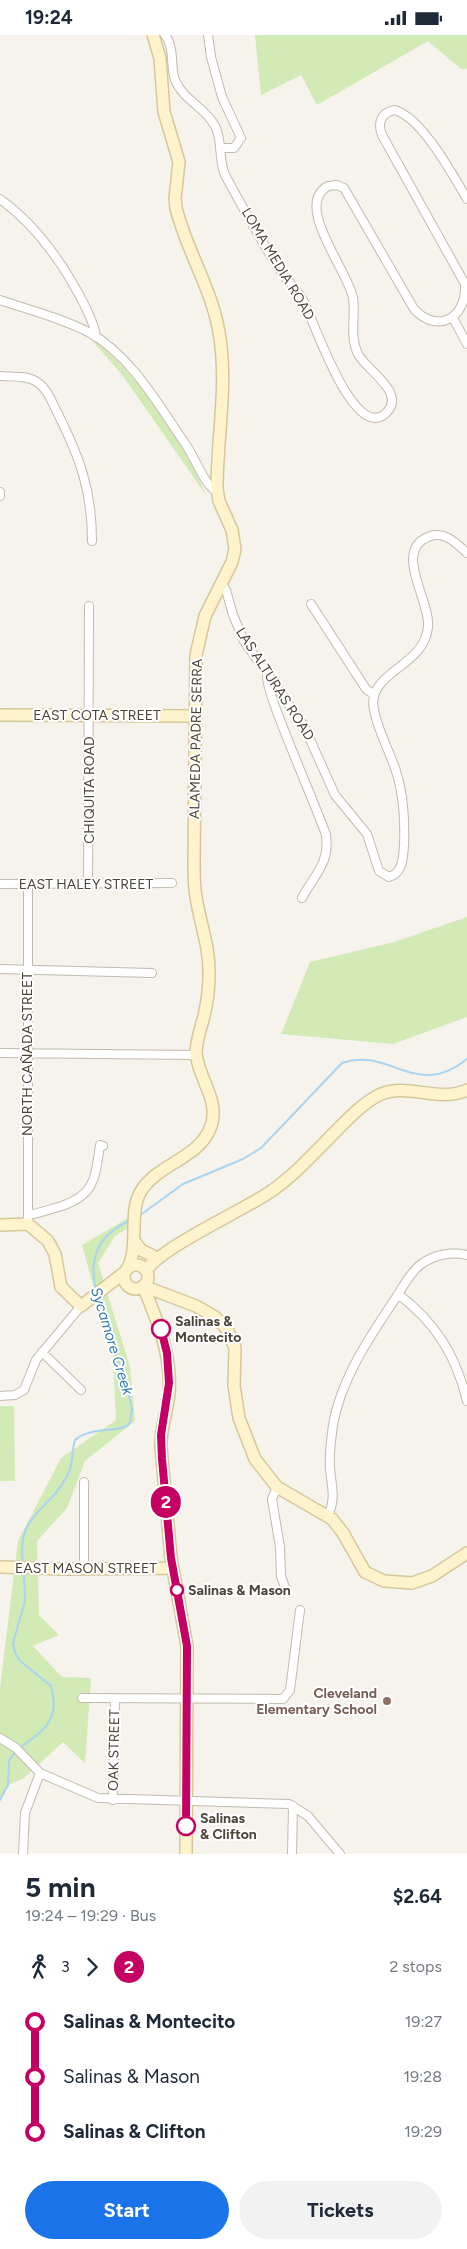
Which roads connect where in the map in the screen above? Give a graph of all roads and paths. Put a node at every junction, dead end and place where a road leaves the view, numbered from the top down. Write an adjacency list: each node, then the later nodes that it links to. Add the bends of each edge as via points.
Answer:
1 (153, 35): 13 (street, ALAMEDA PADRE SERRA, via 160,58 164,112 179,162 176,208 214,310 220,336 222,390)
2 (165, 35): 4 (street, LOMA MEDIA ROAD, via 171,47 177,85 214,124)
3 (208, 35): 4 (street, via 222,97 241,138 234,148)
4 (220, 148): 8 (street, LOMA MEDIA ROAD, via 225,175 272,257 308,309 334,372 367,415 383,415 390,409 393,399 355,348 351,290 317,219 316,201 322,190 333,185 341,186 348,193 419,315 437,321)
5 (0, 199): 9 (street, via 22,217 65,271 93,323)
6 (467, 199): 8 (street, via 439,152 417,126 399,111 385,114 380,123 382,135 465,284 465,305)
7 (0, 300): 9 (street, via 75,326)
8 (453, 318): 10 (street)
9 (96, 337): 13 (street, via 130,367 185,443 208,486)
10 (467, 344)
11 (0, 376): 15 (street, via 30,378 39,383 48,395 74,446 86,481)
12 (0, 492): 14 (street)
13 (217, 492): 17 (street, ALAMEDA PADRE SERRA, via 232,530 235,549)
14 (0, 497)
15 (92, 541)
16 (467, 553): 21 (street, via 447,537 438,535 422,539 416,546 413,567 427,614 425,641 410,660 382,681)
17 (221, 583): 20 (street, LAS ALTURAS ROAD, via 241,635); 24 (street, ALAMEDA PADRE SERRA, via 203,623 196,655)
18 (311, 604): 21 (street, via 366,689)
19 (89, 606): 23 (street, CHIQUITA ROAD)
20 (267, 675): 21 (street, LAS ALTURAS ROAD, via 304,726 335,795 367,834 379,871 389,877 399,870 402,861 404,808 397,773 375,716); 29 (street, via 265,679 272,700 326,835 323,866)
21 (374, 694)
22 (0, 715): 23 (street, EAST COTA STREET)
23 (89, 715): 24 (street, EAST COTA STREET); 28 (street, CHIQUITA ROAD)
24 (194, 716): 35 (street, ALAMEDA PADRE SERRA, via 196,895 209,973)
25 (0, 883): 27 (street, EAST HALEY STREET)
26 (172, 883): 28 (street, EAST HALEY STREET)
27 (28, 884): 28 (street, EAST HALEY STREET); 31 (street, NORTH CAÑADA STREET)
28 (88, 884)
29 (302, 897)
30 (0, 969): 31 (street)
31 (27, 969): 32 (street); 34 (street, NORTH CAÑADA STREET)
32 (152, 973)
33 (0, 1053): 34 (street)
34 (27, 1053): 35 (street); 38 (street, NORTH CAÑADA STREET)
35 (196, 1055): 40 (street, ALAMEDA PADRE SERRA, via 212,1106 212,1125 198,1147 158,1172 140,1191 135,1207)
36 (467, 1090): 41 (street, via 446,1095 402,1091 380,1095 356,1111 271,1191)
37 (104, 1146): 38 (street, via 100,1145 94,1179 82,1197)
38 (28, 1219): 39 (street); 47 (street, via 55,1254 63,1291)
39 (0, 1225)
40 (135, 1244): 41 (street, via 141,1250); 43 (street, ALAMEDA PADRE SERRA)
41 (158, 1255): 43 (street)
42 (467, 1255): 45 (street, via 445,1254 430,1259 415,1270)
43 (137, 1277): 44 (street); 46 (street); 47 (street, via 107,1287); 48 (street)
44 (159, 1290): 46 (street); 54 (street, via 215,1317 232,1336 235,1348 234,1391 240,1425 255,1459)
45 (398, 1294): 52 (street, via 426,1317 443,1339 459,1371); 55 (street, via 366,1344 340,1399 330,1457 333,1501)
46 (149, 1299): 48 (street)
47 (81, 1305): 49 (street)
48 (154, 1314): 58 (street, via 163,1336 169,1367 168,1398 161,1435)
49 (42, 1352): 50 (street); 51 (street, via 33,1365 24,1390 15,1395)
50 (81, 1390)
51 (0, 1396)
52 (467, 1401)
53 (84, 1481): 59 (street)
54 (278, 1487): 55 (street); 60 (street, via 272,1499 281,1577)
55 (327, 1516): 56 (street, via 343,1533 363,1569 384,1581 422,1581)
56 (467, 1553)
57 (0, 1567): 59 (street, EAST MASON STREET)
58 (173, 1568): 59 (street, EAST MASON STREET); 62 (street, via 187,1637)
59 (84, 1569)
60 (286, 1591)
61 (300, 1610): 62 (street, via 290,1690 286,1697 279,1700)
62 (187, 1697): 64 (street); 68 (street)
63 (82, 1698): 64 (street)
64 (115, 1699): 67 (street, OAK STREET)
65 (0, 1738): 66 (street)
66 (40, 1773): 67 (street, via 98,1798); 70 (street, via 25,1813)
67 (113, 1800): 68 (street)
68 (186, 1802): 69 (street, via 284,1803); 71 (street)
69 (293, 1806): 72 (street); 73 (street, via 318,1826)
70 (23, 1854)
71 (186, 1854)
72 (292, 1854)
73 (340, 1854)

